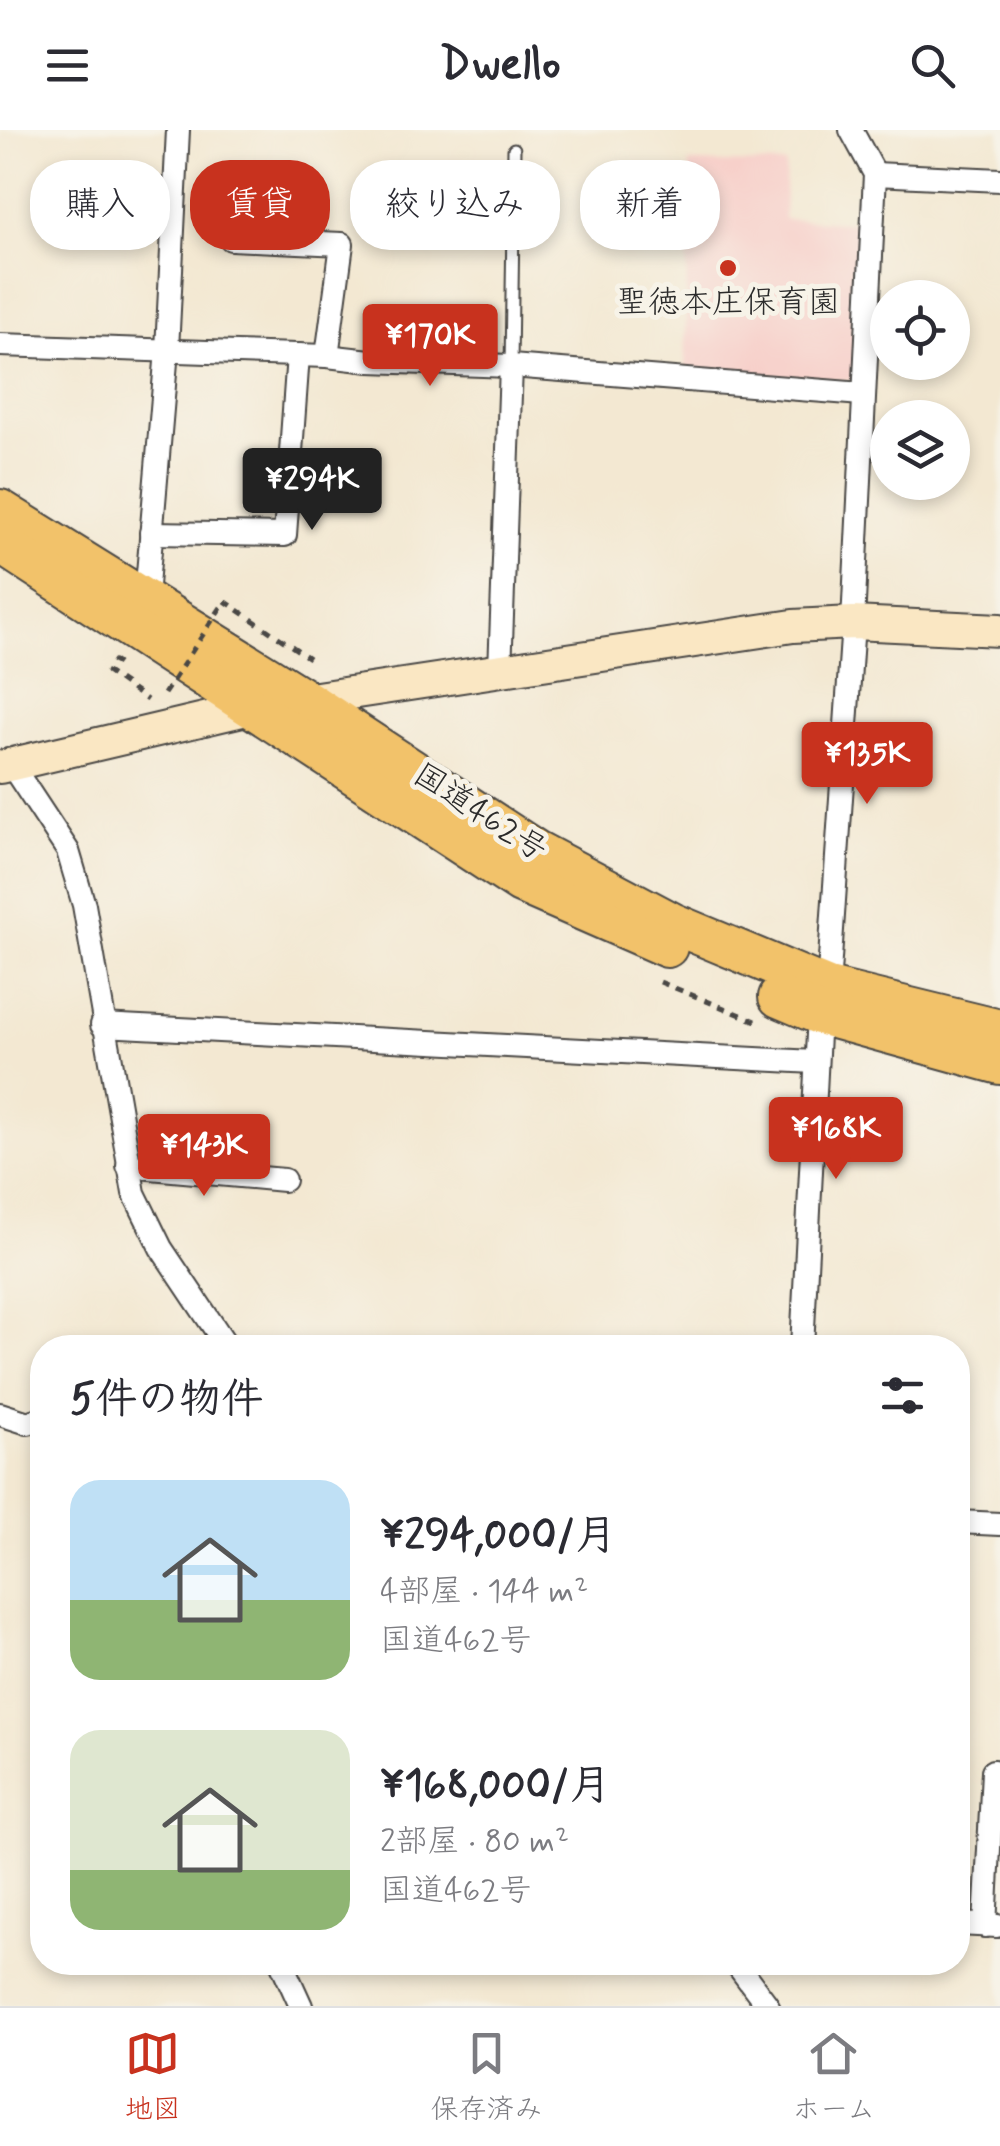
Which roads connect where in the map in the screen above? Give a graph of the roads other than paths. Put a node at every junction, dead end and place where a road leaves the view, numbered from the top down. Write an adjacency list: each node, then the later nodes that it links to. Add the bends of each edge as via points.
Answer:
1 (178, 130): 8 (street)
2 (850, 130): 4 (street)
3 (514, 149): 11 (lane)
4 (875, 174): 5 (street); 12 (street)
5 (1000, 180)
6 (330, 243): 10 (street, via 342,244)
7 (0, 346): 8 (street)
8 (167, 350): 9 (street); 14 (street)
9 (298, 355): 10 (street); 14 (street, via 285,535)
10 (327, 356): 11 (street)
11 (510, 366): 12 (street); 19 (street)
12 (862, 394): 16 (street)
13 (0, 510): 18 (highway, 国道462号)
14 (152, 534): 18 (street)
15 (0, 544): 18 (highway, 国道462号)
16 (853, 623): 17 (street); 19 (street, via 793,626); 23 (street)
17 (1000, 630)
18 (139, 636): 20 (highway, 国道462号); 21 (highway, 国道462号)
19 (500, 672): 20 (street)
20 (308, 680): 21 (street); 23 (highway, 国道462号, via 536,851)
21 (251, 708): 22 (street); 23 (highway, 国道462号, via 521,883)
22 (5, 765): 24 (street, via 68,851 84,905)
23 (823, 1001): 25 (highway, 国道462号); 26 (street); 27 (highway, 国道462号)
24 (102, 1025): 26 (street); 28 (street)
25 (1000, 1030)
26 (815, 1062): 31 (street)
27 (1000, 1064)
28 (128, 1166): 29 (street); 30 (street, via 161,1248)
29 (284, 1180)
30 (211, 1335)
31 (803, 1335)
32 (0, 1414): 33 (street)
33 (30, 1423)
34 (970, 1523): 35 (street)
35 (1000, 1524)
36 (993, 1770): 37 (street)
37 (993, 1926)
38 (286, 1975): 40 (street)
39 (745, 1975): 41 (street)
40 (301, 2006)
41 (768, 2006)

